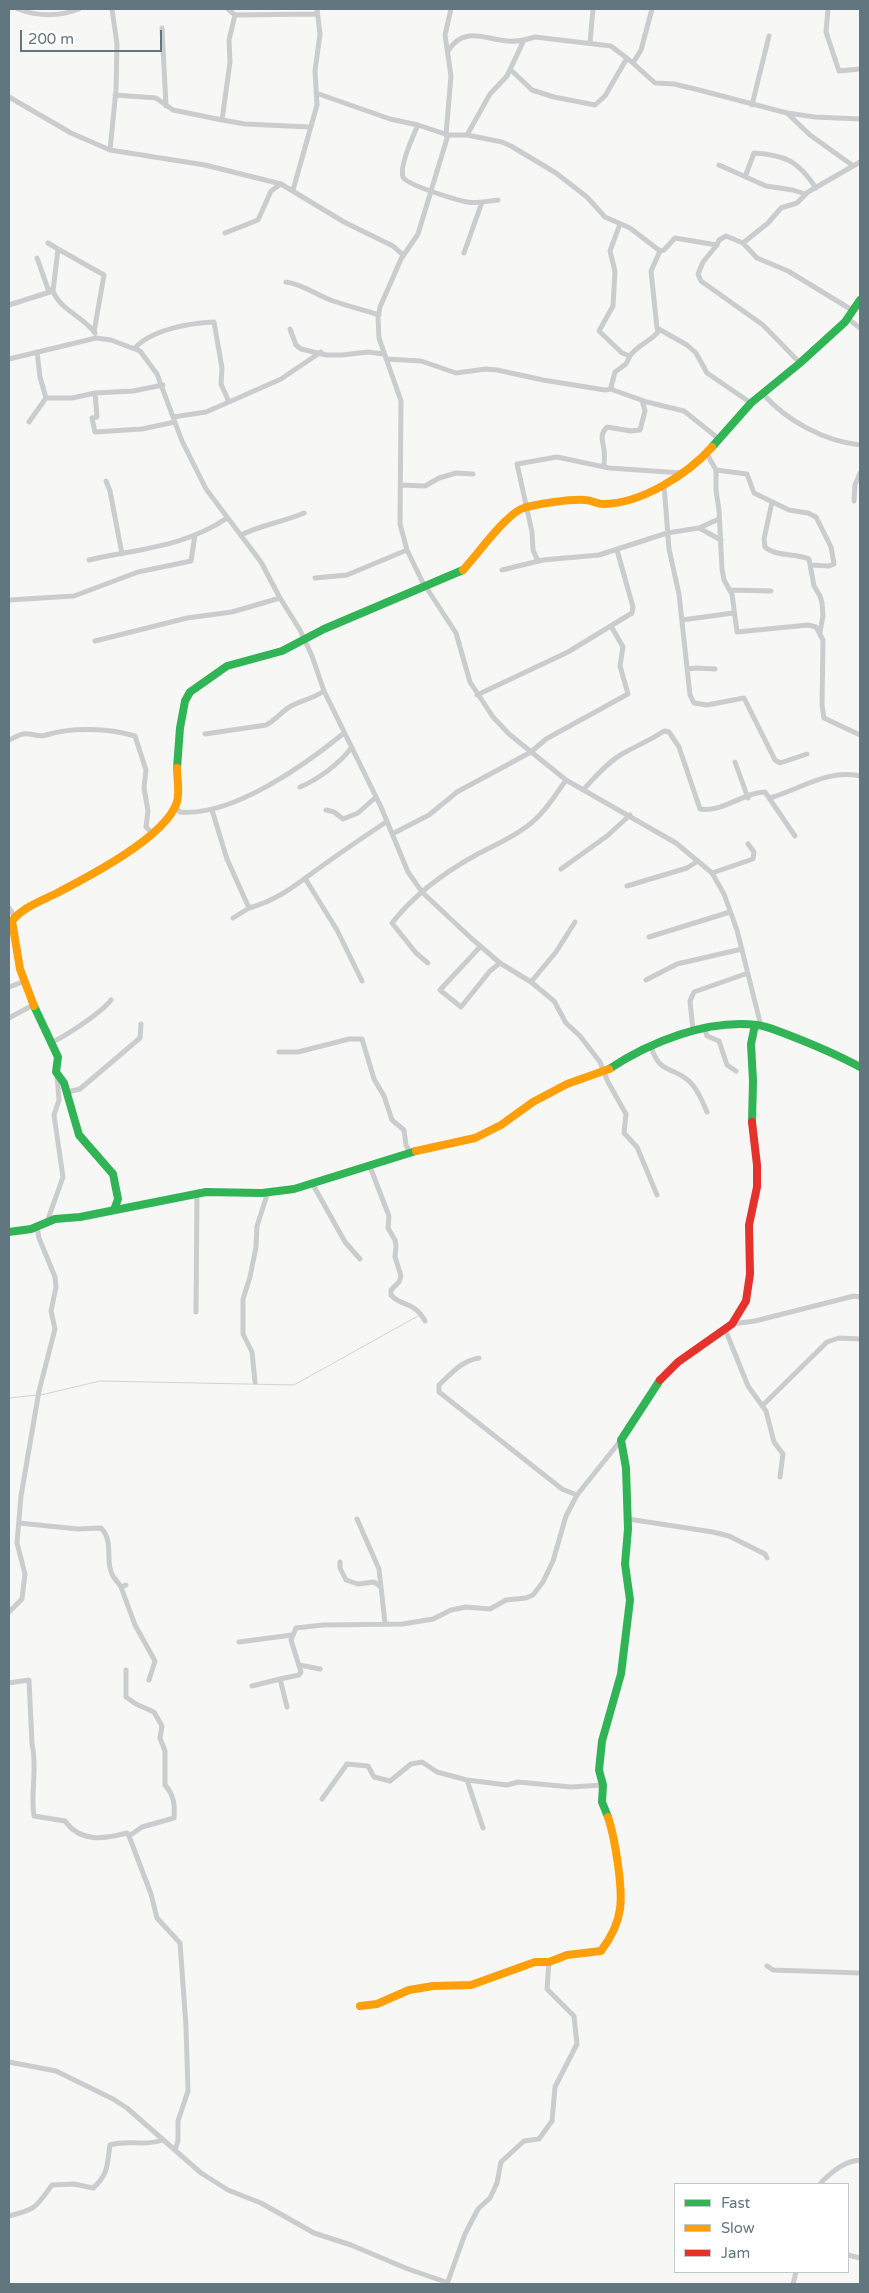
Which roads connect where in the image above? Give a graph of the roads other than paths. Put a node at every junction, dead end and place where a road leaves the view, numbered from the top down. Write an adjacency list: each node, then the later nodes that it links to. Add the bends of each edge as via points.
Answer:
1 (18, 9): 2 (street, via 35,15 64,15)
2 (79, 9)
3 (112, 9): 21 (street, via 117,44)
4 (228, 9): 10 (street)
5 (451, 9): 15 (street, via 445,35)
6 (593, 9): 14 (street)
7 (652, 9): 17 (street, via 641,50)
8 (828, 9): 19 (street, via 826,32 839,71)
9 (317, 12): 10 (street); 20 (street, via 320,34)
10 (236, 15): 27 (street, via 229,40 230,62)
11 (162, 28): 24 (street)
12 (769, 36): 23 (street)
13 (524, 40): 14 (street, via 535,37); 15 (street, via 512,43 465,35 455,40); 18 (street)
14 (590, 43): 16 (street, via 611,46)
15 (448, 52): 30 (street, via 451,76)
16 (627, 58): 17 (street); 18 (street, via 605,96 595,104 554,98 532,90)
17 (633, 63): 23 (street, via 655,83 682,86)
18 (510, 70): 31 (street, via 490,94)
19 (860, 70)
20 (316, 93): 28 (street, via 390,119); 29 (street, via 317,105)
21 (115, 95): 24 (street, via 156,98); 32 (street)
22 (9, 97): 32 (street, via 71,133)
23 (752, 105): 25 (street)
24 (166, 106): 27 (street, via 187,115)
25 (787, 113): 26 (street, via 815,118); 34 (street, via 810,135)
26 (860, 119)
27 (222, 120): 29 (street)
28 (418, 125): 30 (street); 39 (street, via 405,160 404,180)
29 (310, 127): 38 (street)
30 (447, 135): 31 (street); 39 (street)
31 (467, 135): 43 (street, via 502,142 526,153 587,197 605,218)
32 (110, 150): 36 (street, via 205,165)
33 (719, 165): 35 (street)
34 (857, 165): 37 (street)
35 (745, 177): 37 (street, via 754,153 767,154 795,162); 40 (street, via 766,186)
36 (281, 184): 38 (street); 44 (street, via 272,191 258,220)
37 (816, 188): 40 (street)
38 (293, 190): 51 (street)
39 (432, 190): 42 (street, via 468,202); 51 (street, via 418,234)
40 (805, 194): 46 (street, via 797,203 781,208)
41 (498, 200): 42 (street)
42 (482, 202): 50 (street)
43 (620, 224): 49 (street); 69 (street, via 610,251 615,271 613,306 600,331 622,353)
44 (225, 233)
45 (48, 243): 48 (street)
46 (743, 243): 47 (street, via 724,236); 57 (street, via 757,258 788,271)
47 (716, 245): 49 (street, via 675,238); 71 (street, via 698,274 701,281 763,324)
48 (58, 249): 54 (street); 63 (street, via 104,275)
49 (660, 251): 60 (street, via 651,271)
50 (464, 253)
51 (404, 255): 58 (street)
52 (37, 258): 54 (street, via 48,289)
53 (286, 282): 58 (street, via 300,284 332,301)
54 (53, 291): 56 (street); 63 (street, via 59,302)
55 (860, 300): 57 (street)
56 (9, 304)
57 (852, 310): 59 (street)
58 (379, 314): 68 (street, via 379,338)
59 (847, 318): 61 (street); 71 (street)
60 (657, 328): 69 (street, via 658,332 634,349); 79 (street, via 687,345 696,353 707,373)
61 (860, 328)
62 (290, 329): 67 (street, via 298,347)
63 (94, 332): 64 (street)
64 (96, 338): 65 (street); 66 (street)
65 (135, 348): 72 (street, via 150,362); 78 (street, via 142,340 174,326 214,322 222,368 221,384)
66 (37, 352): 70 (street); 76 (street)
67 (321, 352): 68 (street, via 342,356 368,352); 78 (street, via 281,379)
68 (385, 356): 73 (street, via 421,361 456,373 486,368 605,390); 92 (street, via 401,401)
69 (630, 356): 73 (street, via 626,364 615,372)
70 (9, 359)
71 (800, 363): 75 (street)
72 (163, 385): 74 (street); 80 (street)
73 (612, 388): 77 (street)
74 (95, 393): 76 (street, via 72,398); 80 (street, via 97,417 92,418 95,432 142,429)
75 (763, 394): 79 (street); 83 (street, via 775,407 810,430)
76 (46, 398): 81 (street)
77 (642, 400): 82 (street, via 684,411); 85 (street, via 645,411 640,430 607,427 603,430)
78 (229, 402): 80 (street, via 206,412)
79 (751, 403): 82 (street)
80 (174, 419): 97 (street, via 206,489)
81 (29, 422)
82 (719, 439): 84 (street)
83 (860, 445)
84 (707, 454): 86 (street); 87 (street)
85 (604, 467): 87 (street); 95 (street, via 557,457 517,464)
86 (716, 470): 94 (street, via 748,474 752,490); 98 (street)
87 (682, 473): 91 (street)
88 (860, 473): 93 (street)
89 (473, 474): 92 (street, via 456,473 425,486)
90 (106, 481): 106 (street)
91 (664, 485): 95 (street, via 640,497 609,503 562,501); 100 (street)
92 (401, 486): 104 (street, via 400,524)
93 (854, 501)
94 (772, 502): 109 (street, via 765,547 770,551 802,556 809,560); 109 (street, via 818,519 831,547 834,564)
95 (526, 508): 108 (street); 112 (street, via 516,512 469,566)
96 (304, 513): 102 (street)
97 (226, 518): 101 (street); 102 (street)
98 (719, 519): 99 (street); 103 (street)
99 (699, 528): 100 (street); 103 (street)
100 (667, 533): 105 (street); 118 (street)
101 (195, 535): 106 (street, via 168,545); 116 (street, via 190,561 138,572 74,596)
102 (241, 535): 115 (street, via 261,562)
103 (721, 540): 113 (street, via 722,569)
104 (407, 550): 111 (street, via 347,575); 112 (street)
105 (617, 550): 108 (street); 119 (street, via 633,607 632,612)
106 (122, 554): 107 (street)
107 (89, 560)
108 (538, 561): 110 (street)
109 (810, 565): 120 (street, via 814,586 822,603)
110 (502, 570)
111 (315, 578)
112 (427, 587): 121 (street); 126 (street, via 456,633 470,682)
113 (730, 590): 114 (street); 117 (street)
114 (771, 591)
115 (280, 598): 121 (street); 122 (street, via 232,612 187,618)
116 (9, 600)
117 (733, 613): 118 (street); 120 (street, via 737,632 808,625)
118 (682, 620): 123 (street)
119 (611, 626): 126 (street, via 568,652); 132 (street, via 623,647 620,666 628,694 546,739)
120 (820, 632): 129 (street, via 823,640 824,718)
121 (304, 640): 125 (street); 142 (street, via 282,651 227,666 185,698)
122 (95, 641)
123 (688, 669): 124 (street); 133 (street, via 690,695 694,703 744,698 775,760 780,763)
124 (715, 670)
125 (324, 691): 127 (street); 128 (street, via 309,701 291,706 266,725)
126 (478, 695): 132 (street, via 493,717)
127 (344, 733): 131 (street); 143 (street, via 318,755 272,782)
128 (205, 734)
129 (860, 735)
130 (9, 740): 147 (street, via 24,734 41,736 78,730 135,736 145,763 146,827)
131 (352, 747): 137 (street, via 344,758); 139 (street)
132 (531, 752): 136 (street); 148 (street, via 457,792 419,822)
133 (807, 754)
134 (735, 762): 140 (street)
135 (860, 776): 141 (street, via 838,774 807,782 795,790)
136 (566, 780): 138 (street); 156 (street, via 539,816 526,827)
137 (300, 787)
138 (584, 789): 140 (street, via 622,754 664,731 669,732 679,747 700,809); 145 (street)
139 (376, 797): 144 (street, via 358,813 343,819); 146 (street)
140 (748, 798): 141 (street, via 763,792)
141 (770, 798): 149 (street)
142 (176, 808): 143 (street, via 180,812); 147 (street)
143 (212, 810): 158 (street, via 227,859)
144 (326, 810)
145 (630, 815): 151 (street, via 676,843); 152 (street)
146 (386, 822): 148 (street); 154 (street)
147 (152, 833): 160 (street, via 119,859 24,909)
148 (392, 834): 156 (street, via 408,872)
149 (794, 836)
150 (748, 844): 153 (street, via 754,852 753,858)
151 (698, 861): 153 (street); 155 (street, via 687,868)
152 (561, 869)
153 (712, 873): 159 (street)
154 (306, 880): 158 (street, via 267,903); 172 (street, via 337,930)
155 (627, 886)
156 (422, 892): 165 (street); 167 (street, via 392,923)
157 (9, 908): 160 (street)
158 (249, 908): 161 (street)
159 (730, 912): 164 (street); 166 (street)
160 (15, 917): 163 (street)
161 (233, 918)
162 (575, 922): 173 (street)
163 (10, 925): 171 (street)
164 (649, 937)
165 (480, 946): 168 (street); 168 (street, via 440,990 460,1007)
166 (742, 949): 169 (street); 170 (street, via 677,964)
167 (428, 963)
168 (500, 963): 173 (street)
169 (748, 973): 179 (street); 181 (street, via 694,992 690,1001)
170 (646, 980)
171 (25, 981): 174 (street); 176 (street)
172 (362, 981)
173 (531, 982): 187 (street, via 554,1001 566,1023 580,1036)
174 (9, 987)
175 (111, 1000): 182 (street, via 105,1008)
176 (33, 1005): 177 (street); 182 (street)
177 (9, 1018)
178 (141, 1024): 189 (street, via 140,1038 80,1089)
179 (758, 1025): 180 (street); 185 (street, via 819,1046); 207 (street, via 751,1044 751,1117 757,1165 756,1195 748,1225 750,1274 746,1301)
180 (704, 1027): 181 (street); 186 (street, via 707,1036 718,1041 727,1065)
181 (693, 1030): 183 (street)
182 (50, 1043): 188 (street, via 58,1057)
183 (651, 1047): 187 (street, via 629,1056); 190 (street, via 661,1067 690,1082)
184 (279, 1052): 191 (street, via 298,1052 362,1039 374,1079 394,1123 404,1130)
185 (860, 1067)
186 (736, 1071)
187 (605, 1072): 191 (street, via 568,1084 533,1102 481,1136); 196 (street, via 626,1114 624,1133 637,1146)
188 (57, 1075): 189 (street); 197 (street, via 60,1100 54,1115 63,1177)
189 (66, 1092): 198 (street, via 79,1135 113,1174 118,1199)
190 (707, 1112)
191 (410, 1152): 192 (street)
192 (369, 1163): 193 (street); 206 (street, via 389,1216 388,1228 395,1240 394,1257 401,1276 391,1295 418,1310)
193 (312, 1183): 194 (street); 203 (street, via 345,1242)
194 (268, 1192): 195 (street); 211 (street, via 256,1226 256,1247 243,1299 244,1334 252,1352)
195 (197, 1194): 198 (street); 205 (street)
196 (657, 1195)
197 (53, 1208): 199 (street); 200 (street)
198 (114, 1210): 199 (street)
199 (60, 1218): 200 (street)
200 (47, 1222): 201 (street)
201 (37, 1227): 202 (street); 218 (street, via 55,1277 54,1328 38,1400)
202 (9, 1232)
203 (360, 1259)
204 (860, 1297): 207 (street)
205 (196, 1312)
206 (425, 1321)
207 (732, 1324): 208 (street)
208 (724, 1330): 212 (street, via 748,1386); 213 (street, via 678,1362 659,1381)
209 (860, 1339): 212 (street, via 839,1338 827,1342)
210 (479, 1358): 215 (street, via 460,1365 439,1386 439,1392 562,1489)
211 (255, 1382)
212 (762, 1406): 214 (street, via 774,1442 783,1454)
213 (620, 1440): 215 (street); 217 (street, via 626,1468)
214 (780, 1476)
215 (577, 1495): 223 (street, via 566,1516 553,1561 533,1595 506,1600 490,1609 466,1607 434,1619)
216 (357, 1519): 221 (street, via 379,1569)
217 (628, 1519): 219 (street, via 729,1536); 235 (street, via 625,1564 630,1600 621,1674 602,1741 599,1770)
218 (19, 1523): 222 (street, via 17,1543 25,1574 22,1599); 230 (street, via 101,1528 105,1532 111,1574 124,1586 134,1625 155,1662)
219 (767, 1558)
220 (340, 1562): 221 (street, via 346,1580 358,1584 377,1583)
221 (382, 1591): 223 (street)
222 (9, 1612)
223 (385, 1623): 224 (street, via 303,1627 296,1628)
224 (292, 1634): 225 (street); 226 (street, via 292,1647)
225 (239, 1642)
226 (299, 1665): 227 (street); 229 (street, via 299,1675)
227 (320, 1669)
228 (126, 1670): 238 (street, via 126,1697 154,1712 162,1726 160,1738 165,1751 165,1785 171,1792 175,1811 174,1818 142,1827)
229 (280, 1679): 232 (street); 233 (street)
230 (149, 1680)
231 (9, 1683): 238 (street, via 29,1680 34,1816 65,1821 71,1830 89,1838 127,1833)
232 (252, 1686)
233 (287, 1707)
234 (467, 1780): 235 (street, via 572,1787); 236 (street, via 437,1772 422,1762 411,1764 390,1781 374,1777 368,1766 347,1764); 237 (street)
235 (603, 1784): 239 (street, via 602,1802 609,1820 618,1871 618,1921 602,1951 567,1955)
236 (322, 1799)
237 (484, 1828)
238 (129, 1836): 245 (street, via 157,1918 180,1944 188,2091 178,2121)
239 (548, 1962): 242 (street, via 535,1962 471,1985 409,1990 377,2004); 249 (street, via 547,1989 574,2016 577,2044 555,2087 552,2121 547,2131 539,2139 524,2141 501,2162 497,2183 465,2234)
240 (768, 1966): 241 (street, via 773,1970)
241 (860, 1973)
242 (360, 2006)
243 (9, 2062): 244 (street, via 56,2071 113,2099)
244 (163, 2140): 245 (street); 248 (street, via 149,2145 122,2141 110,2145 109,2166 93,2188 74,2184 52,2185 37,2206)
245 (175, 2150): 249 (street, via 214,2183 261,2203 314,2233)
246 (860, 2160): 247 (street, via 832,2172)
247 (821, 2183)
248 (9, 2216)
249 (447, 2284)

